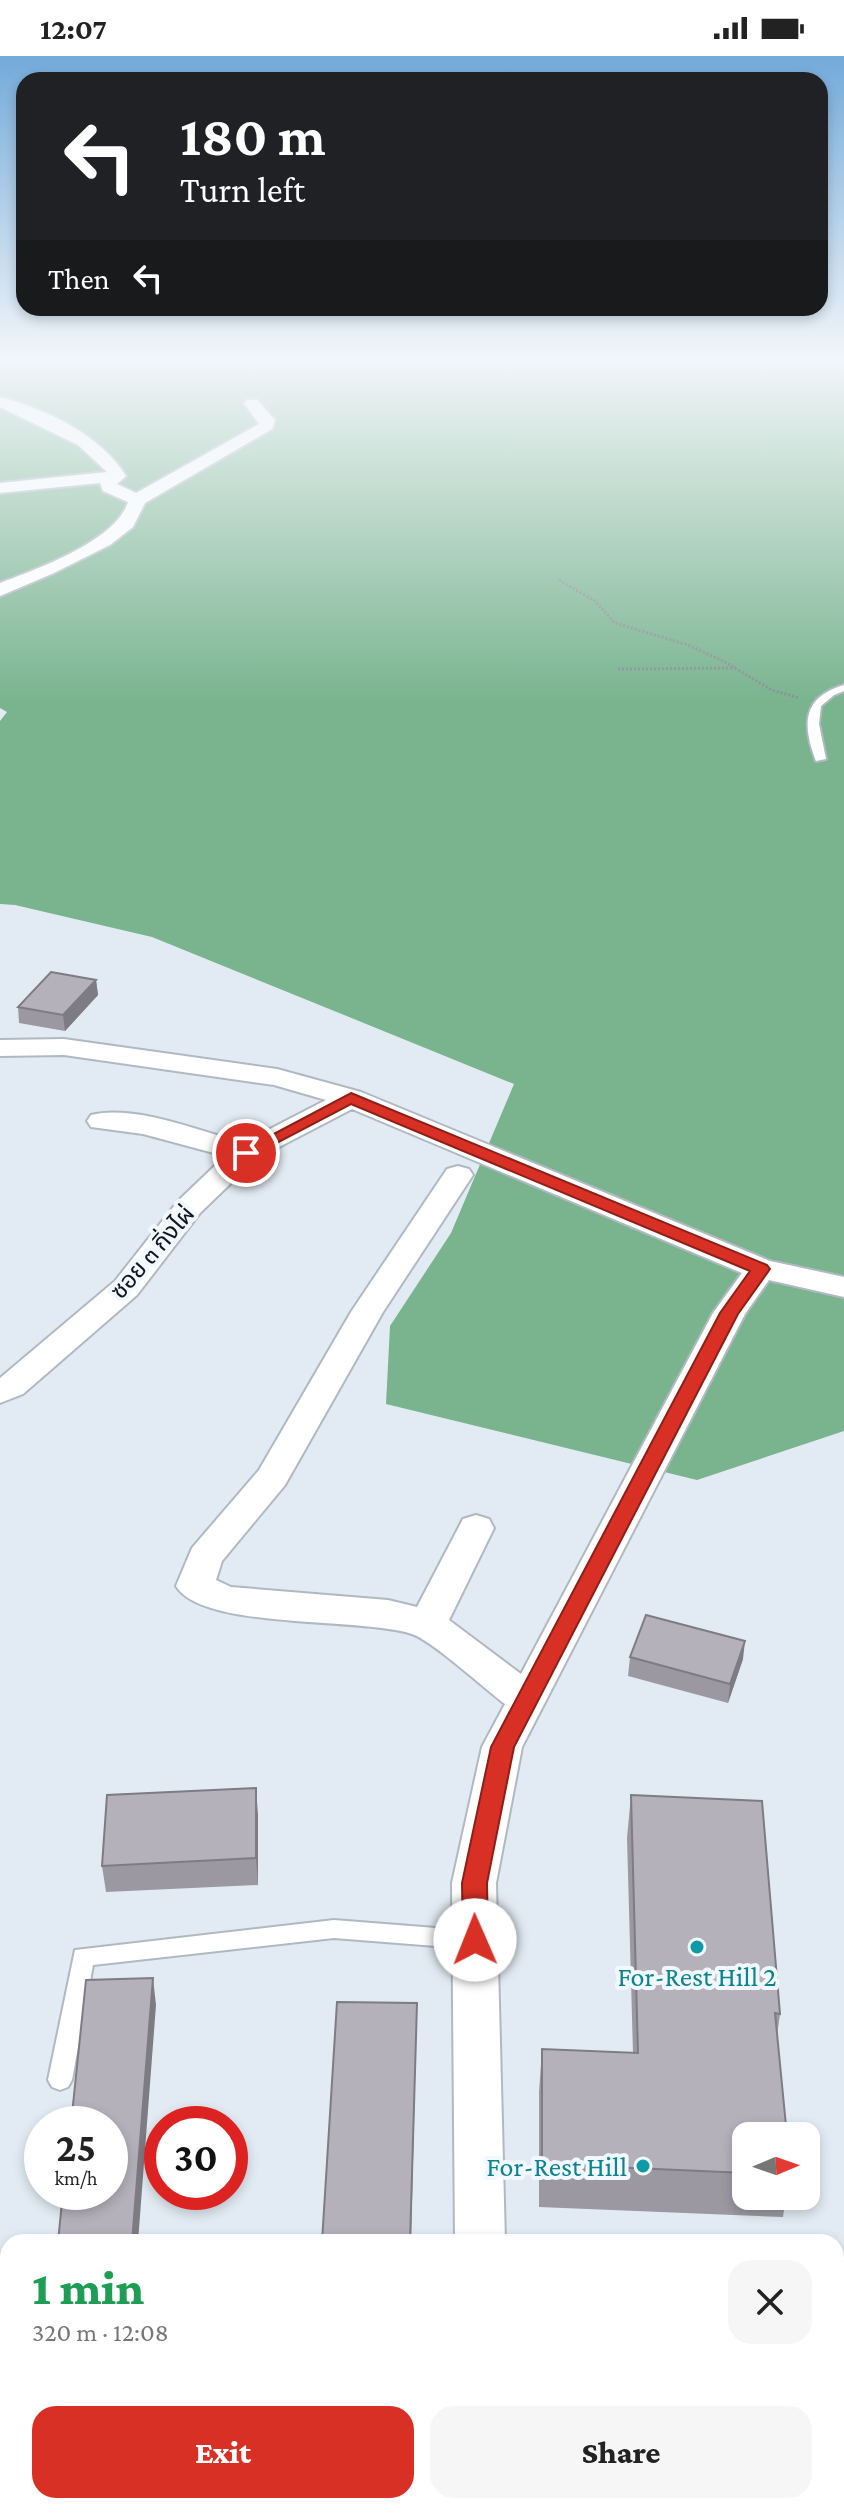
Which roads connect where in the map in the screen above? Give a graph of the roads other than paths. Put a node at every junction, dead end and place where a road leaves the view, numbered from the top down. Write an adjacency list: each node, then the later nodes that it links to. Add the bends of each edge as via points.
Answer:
1 (116, 473): 3 (street)
2 (185, 473): 5 (street)
3 (118, 476): 4 (street); 5 (street, via 109,487)
4 (0, 488)
5 (137, 500): 6 (street, via 121,528)
6 (0, 590)
7 (844, 688): 8 (lane, via 816,702)
8 (820, 759)
9 (0, 1048): 10 (street, via 64,1047 277,1077)
10 (351, 1098): 12 (street, ซอย ๓ กิ่งไผ่); 14 (street)
11 (101, 1121): 12 (street, via 145,1125)
12 (246, 1153): 16 (street, ซอย ๓ กิ่งไผ่, via 189,1207 126,1288)
13 (458, 1175): 18 (street, via 367,1312 272,1477 205,1557 195,1586 225,1600 388,1614)
14 (761, 1269): 15 (street); 19 (street, via 729,1313)
15 (844, 1287)
16 (0, 1392)
17 (476, 1528): 18 (street)
18 (428, 1624): 19 (street)
19 (527, 1700): 20 (street, via 502,1747 474,1883)
20 (475, 1940): 21 (lane, via 334,1929 83,1957); 22 (street)
21 (60, 2080)
22 (480, 2234)

